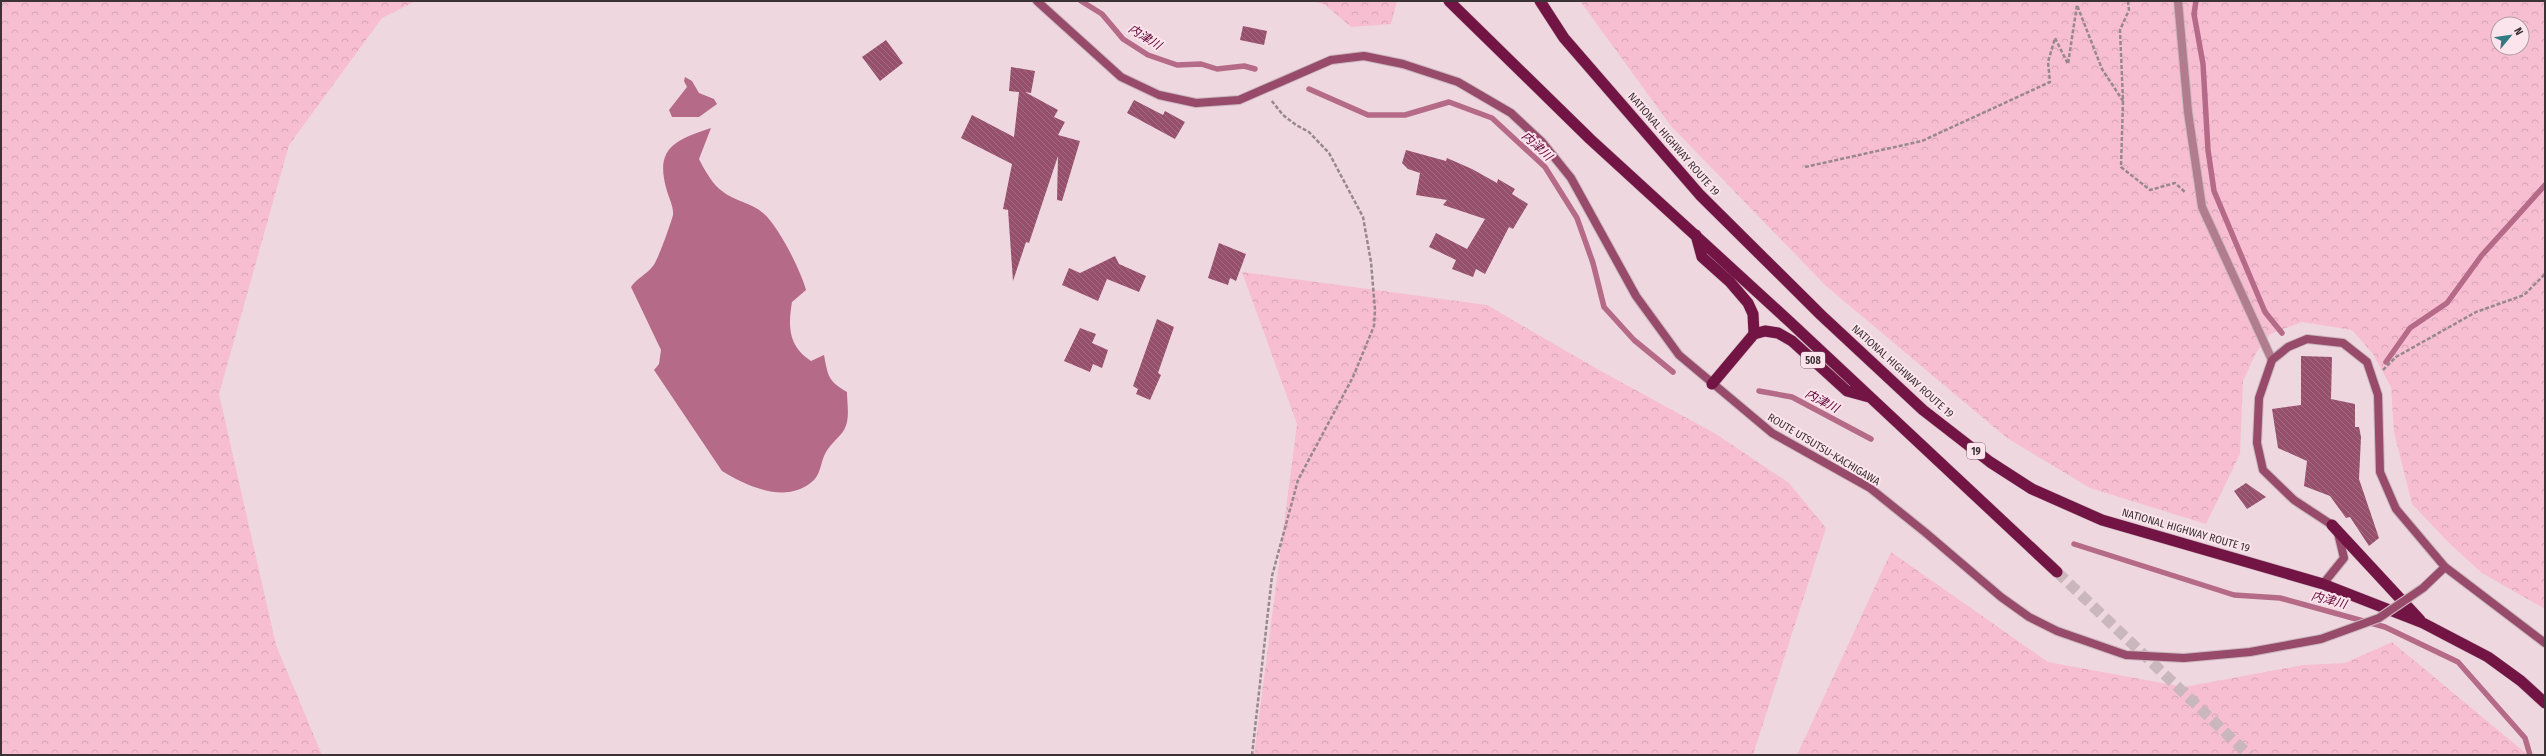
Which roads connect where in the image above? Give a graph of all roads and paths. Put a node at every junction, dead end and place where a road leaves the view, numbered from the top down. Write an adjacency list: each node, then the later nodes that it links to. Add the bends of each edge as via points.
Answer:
1 (1037, 1): 6 (main road, ROUTE UTSUTSU-KACHIGAWA, via 1121,77 1159,95 1196,103 1239,100)
2 (1449, 1): 10 (highway, via 1590,139)
3 (1540, 1): 20 (highway, NATIONAL HIGHWAY ROUTE 19 / 19, via 1564,38 1700,195 1821,315 1923,410 1990,462 2032,489 2102,520)
4 (2128, 1): 7 (path, via 2129,10 2120,30)
5 (2178, 1): 9 (street, via 2188,112)
6 (1264, 90): 15 (main road, ROUTE UTSUTSU-KACHIGAWA, via 1331,60 1364,56 1404,64 1458,82 1511,113 1542,142 1571,178 1636,296 1679,355); 24 (path, via 1283,115 1296,126 1309,132 1329,153 1364,217 1372,262 1375,310 1374,326 1353,378 1298,480 1272,576)
7 (2123, 101): 8 (path, via 2102,69 2077,5 2068,64 2055,38 2048,62 2050,82 1922,141); 9 (path, via 2121,167 2150,190 2175,183)
8 (1805, 167)
9 (2202, 207): 13 (street)
10 (1696, 234): 12 (highway, via 1702,257 1730,282 1748,303 1753,314); 16 (highway)
11 (2545, 274): 14 (path, via 2524,295 2476,312 2396,357 2386,369)
12 (1754, 334): 15 (highway); 16 (highway, 508, via 1765,331 1778,333 1792,341 1846,390)
13 (2272, 360): 14 (main road, via 2288,347 2307,339 2343,343 2367,362); 17 (main road, via 2258,398 2257,443 2264,470 2294,500)
14 (2371, 375): 18 (main road, via 2378,395 2380,472 2396,509)
15 (1712, 384): 18 (main road, ROUTE UTSUTSU-KACHIGAWA, bridge, via 1772,433 1870,488 2001,598 2029,617 2057,631 2126,655 2184,658 2250,652 2321,639 2379,618 2423,588)
16 (1870, 397): 19 (highway)
17 (2332, 525): 20 (main road, via 2338,533 2344,558); 21 (highway)
18 (2445, 567): 22 (main road)
19 (2057, 572)
20 (2324, 584): 21 (highway, NATIONAL HIGHWAY ROUTE 19 / 19)
21 (2423, 623): 23 (highway, NATIONAL HIGHWAY ROUTE 19 / 19, via 2488,657)
22 (2545, 643)
23 (2545, 702)
24 (1252, 755)

